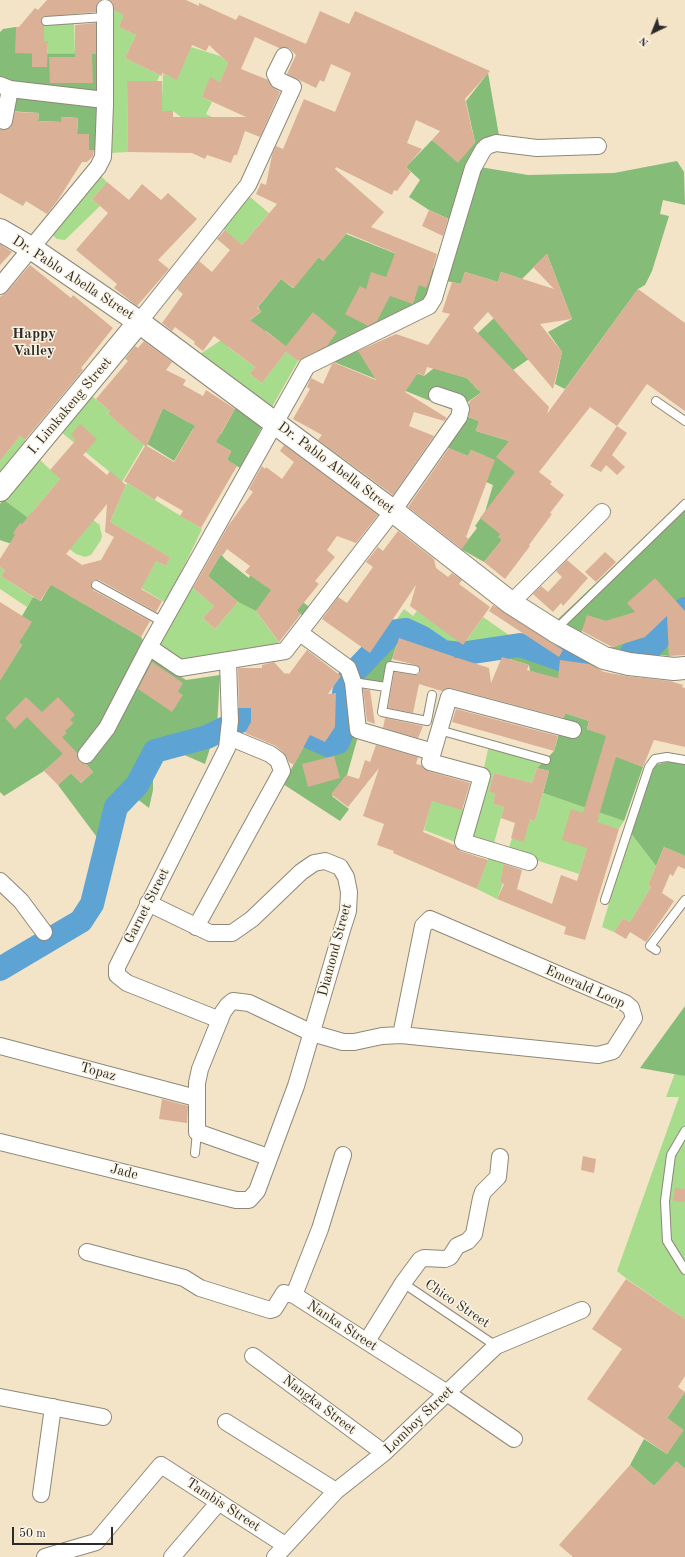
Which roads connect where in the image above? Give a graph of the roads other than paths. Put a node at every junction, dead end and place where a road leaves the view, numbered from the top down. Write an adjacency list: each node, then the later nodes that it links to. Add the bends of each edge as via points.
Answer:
1 (105, 12): 2 (lane); 5 (street)
2 (46, 21)
3 (284, 56): 11 (street, via 275,74 278,80 293,88 248,185)
4 (5, 87): 5 (street); 6 (street)
5 (105, 100): 9 (street, via 103,157 98,167)
6 (4, 121)
7 (598, 146): 15 (street, via 537,148 496,143 487,146 472,168 434,298 429,306 308,366)
8 (0, 230): 9 (street, Dr. Pablo Abella Street)
9 (31, 248): 10 (street); 11 (street, Dr. Pablo Abella Street)
10 (0, 286)
11 (139, 322): 15 (street, Dr. Pablo Abella Street); 16 (street, I. Limkakeng Street)
12 (437, 395): 18 (street, via 458,402 461,409 459,417)
13 (656, 401): 14 (lane)
14 (685, 421)
15 (275, 422): 18 (street, Dr. Pablo Abella Street); 22 (street)
16 (0, 490)
17 (685, 504): 23 (lane)
18 (393, 511): 21 (street, Dr. Pablo Abella Street); 24 (street)
19 (602, 512): 21 (street)
20 (96, 585): 22 (lane)
21 (511, 603): 23 (street, Dr. Pablo Abella Street)
22 (163, 622): 25 (street)
23 (555, 631): 27 (street, Dr. Pablo Abella Street, via 604,658 630,664)
24 (300, 633): 26 (street, via 285,651); 29 (street, via 348,668)
25 (150, 646): 26 (street, via 180,668); 36 (street, via 107,728)
26 (228, 661): 32 (street, Garnet Street)
27 (685, 668)
28 (415, 670): 30 (lane, via 390,666)
29 (353, 682): 30 (lane); 35 (street, via 358,730)
30 (386, 687): 31 (lane, via 382,712 427,720)
31 (432, 695)
32 (230, 730): 43 (street, Garnet Street, via 223,760); 44 (street, via 278,760 282,771)
33 (439, 730): 34 (street, via 449,697); 35 (street); 37 (lane)
34 (574, 730)
35 (433, 752): 39 (street, via 430,762 482,776 463,842)
36 (86, 755)
37 (546, 760)
38 (685, 760): 41 (lane, via 666,757 655,759 649,767)
39 (529, 862)
40 (0, 880): 45 (street, via 21,901)
41 (605, 900)
42 (685, 900): 46 (lane, via 650,946)
43 (148, 903): 44 (street, Diamond Street); 47 (street, Garnet Street, via 118,962 118,974 127,983)
44 (196, 927): 48 (street, Diamond Street, via 210,933 232,933 252,919 314,862 325,861 340,867 346,877 349,892 348,911)
45 (44, 932)
46 (656, 950)
47 (220, 1020): 48 (street, Emerald Loop, via 228,1005 233,1001 241,1001); 51 (street, Emerald Loop, via 202,1064)
48 (312, 1033): 49 (street, Emerald Loop, via 343,1042); 57 (street, Diamond Street, via 296,1086)
49 (401, 1035): 49 (street, Emerald Loop, via 598,1055 613,1051 634,1018 631,1008 625,1004 430,919 423,926)
50 (0, 1046): 51 (street, Topaz)
51 (196, 1098): 53 (street, Emerald Loop)
52 (685, 1131): 61 (lane, via 671,1154 665,1201 667,1241)
53 (197, 1132): 55 (lane); 57 (street)
54 (0, 1142): 59 (street, Jade, via 236,1200)
55 (195, 1153)
56 (343, 1155): 63 (street, Nanka Street, via 320,1229)
57 (268, 1157): 59 (street, Diamond Street, via 257,1191)
58 (500, 1157): 62 (street, via 498,1177 483,1192 474,1234 468,1241 457,1246 450,1257 420,1260)
59 (249, 1200)
60 (87, 1252): 63 (street, via 184,1278 200,1288 270,1310 274,1309 284,1293)
61 (685, 1270)
62 (403, 1283): 65 (street); 66 (lane, Chico Street)
63 (294, 1295): 65 (street, Nanka Street)
64 (582, 1310): 66 (street, Lomboy Street)
65 (367, 1341): 68 (street, Nanka Street)
66 (496, 1346): 68 (street, Lomboy Street)
67 (253, 1356): 74 (street, Nangka Street)
68 (447, 1393): 73 (street, Nanka Street); 74 (street, Lomboy Street)
69 (0, 1397): 70 (street)
70 (53, 1407): 71 (street); 76 (street)
71 (103, 1417)
72 (226, 1422): 75 (street)
73 (514, 1440)
74 (384, 1453): 75 (street, Lomboy Street)
75 (336, 1491): 78 (street, Lomboy Street)
76 (41, 1494)
77 (219, 1502): 78 (street, Tambis Street); 79 (street, Tambis Street, via 161,1465 96,1542); 80 (street)
78 (280, 1551)
79 (45, 1557)
80 (172, 1557)

